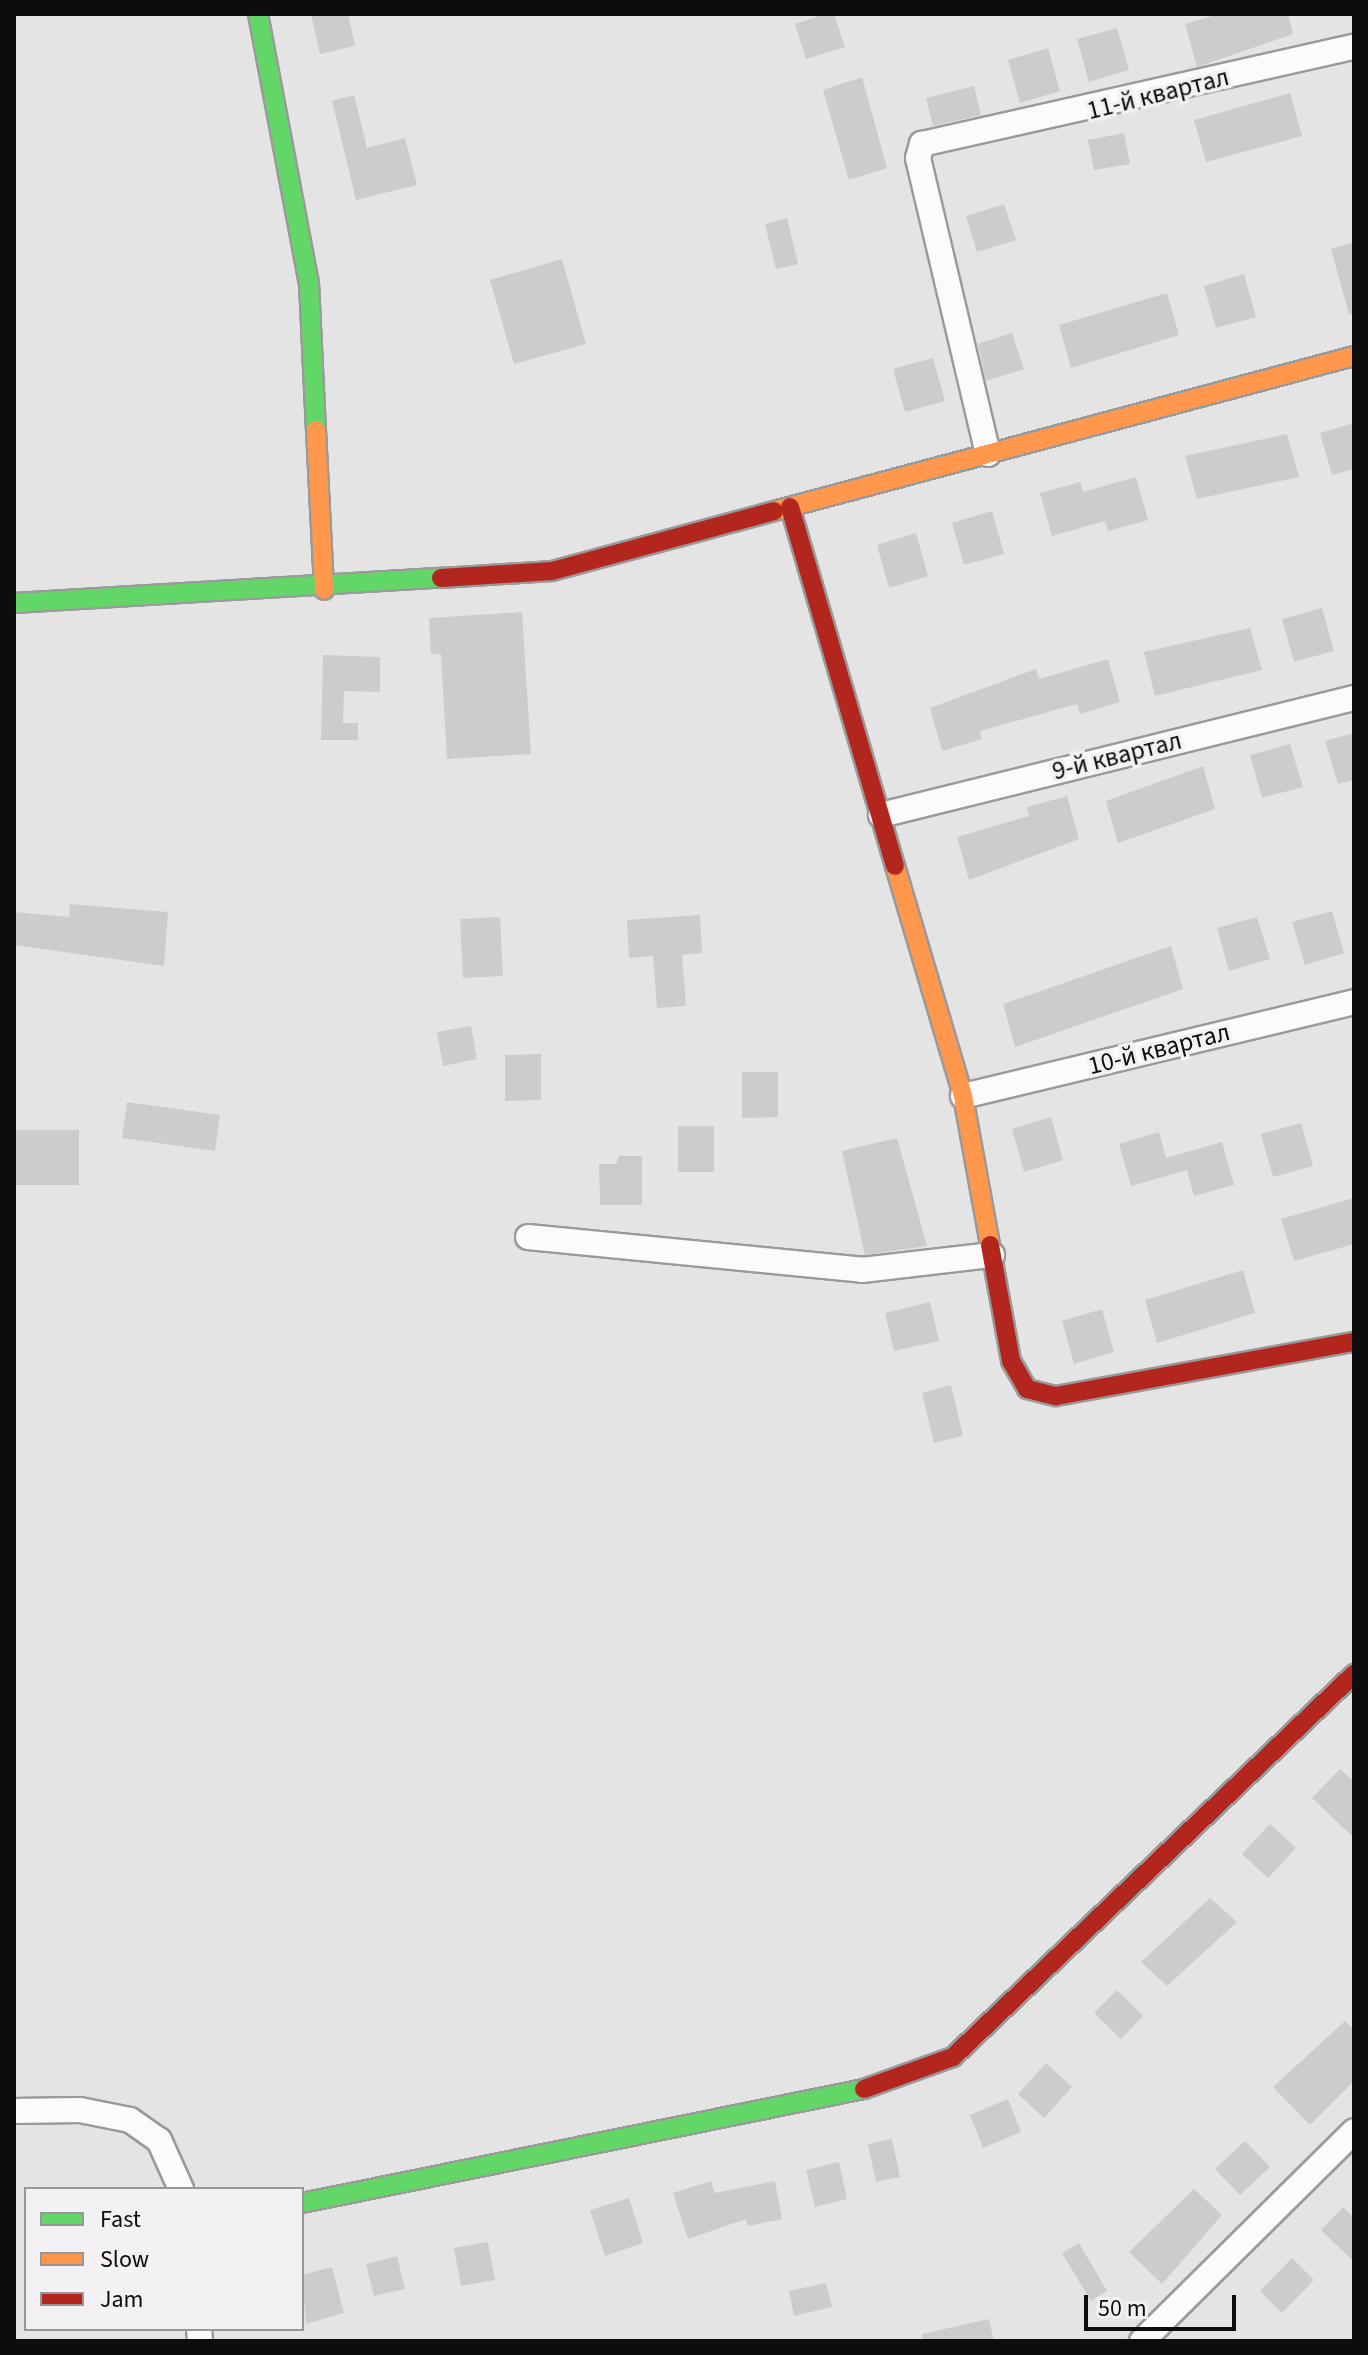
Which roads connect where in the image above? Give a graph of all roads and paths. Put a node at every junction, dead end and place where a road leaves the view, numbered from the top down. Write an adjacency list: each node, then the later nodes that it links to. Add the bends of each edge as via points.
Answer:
1 (258, 14): 6 (street, via 309,283)
2 (1354, 47): 4 (street, 11-й квартал, via 1081,114 922,144 918,158)
3 (1354, 356): 4 (street)
4 (988, 454): 5 (street)
5 (790, 507): 6 (street, via 552,571); 9 (street)
6 (324, 590): 7 (street)
7 (14, 603)
8 (1354, 698): 9 (street, 9-й квартал)
9 (881, 815): 11 (street)
10 (1354, 1002): 11 (street, 10-й квартал)
11 (963, 1096): 13 (street)
12 (528, 1237): 13 (street, via 862,1270)
13 (992, 1255): 14 (street, via 1011,1361 1027,1389 1056,1396)
14 (1354, 1342)
15 (1354, 1674): 19 (street, via 953,2057 888,2083 718,2124)
16 (14, 2111): 18 (street, via 80,2110 130,2120 159,2140)
17 (1354, 2131): 20 (street)
18 (180, 2187)
19 (304, 2203)
20 (1142, 2341)

